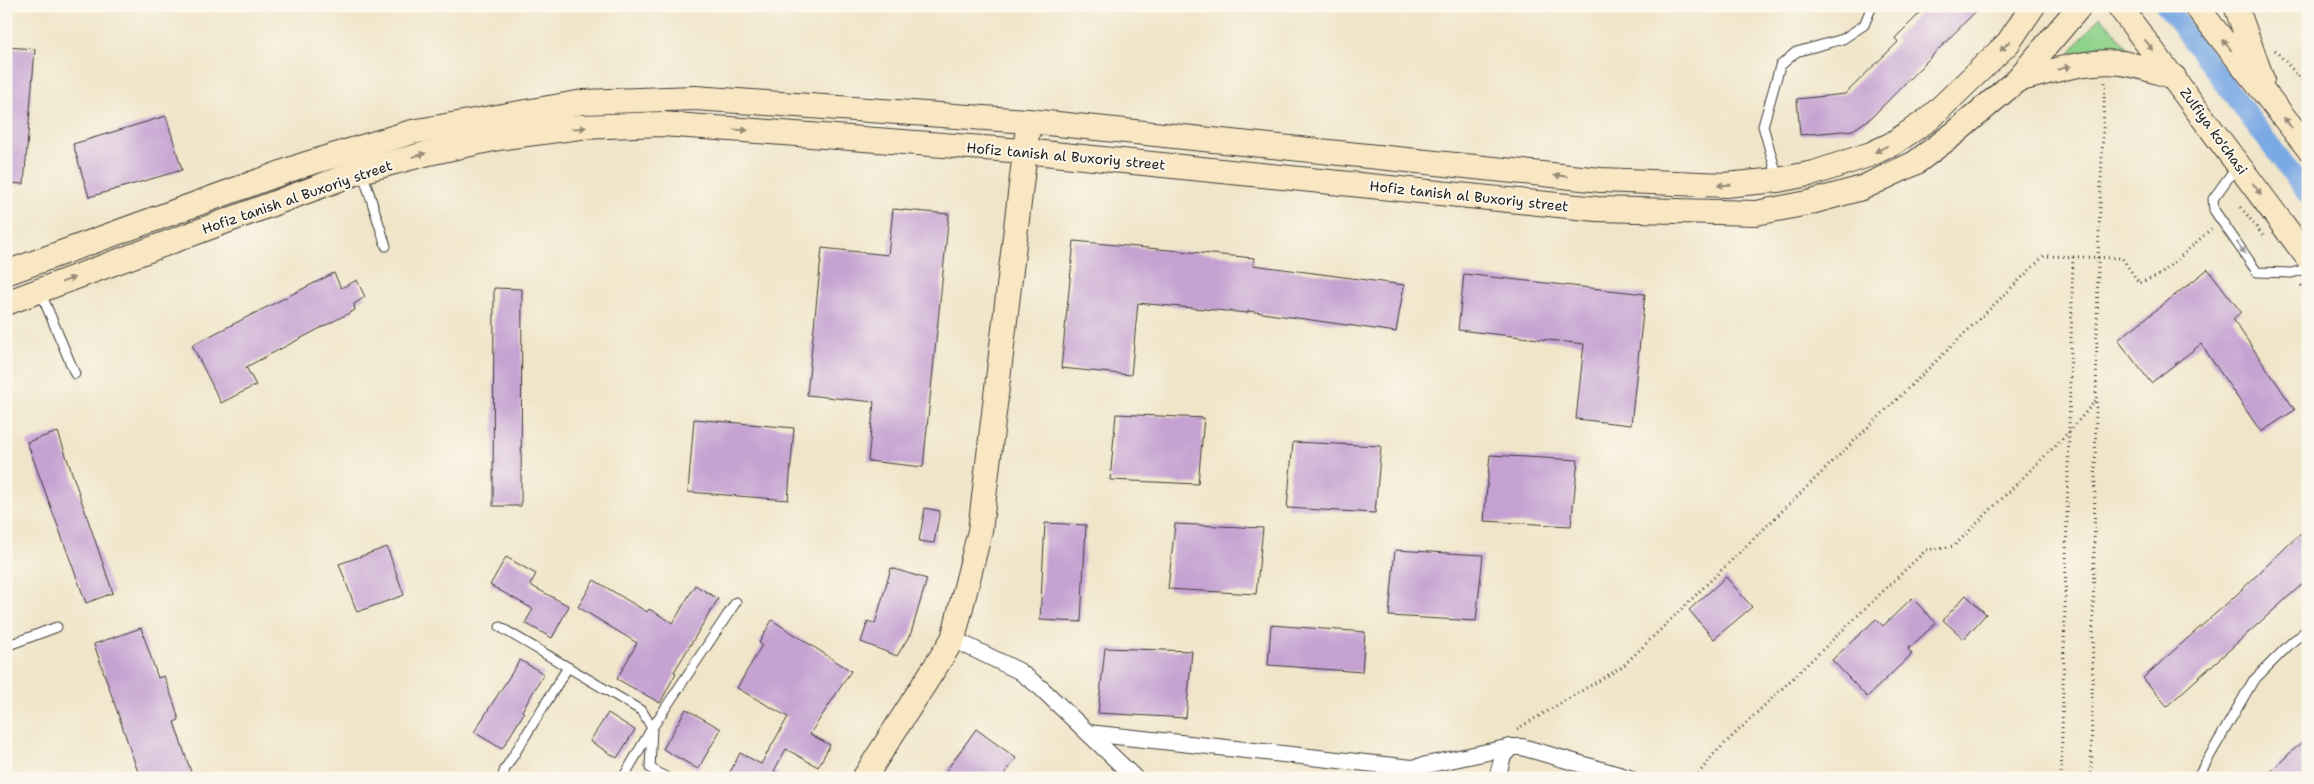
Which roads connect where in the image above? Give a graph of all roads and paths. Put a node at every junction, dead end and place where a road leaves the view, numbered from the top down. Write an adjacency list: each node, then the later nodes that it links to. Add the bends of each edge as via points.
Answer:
1 (1872, 6): 18 (lane, via 1864,25 1843,38 1796,52 1780,66 1763,126)
2 (2033, 6): 18 (main road, Hofiz tanish al Buxoriy street, one-way to 18, via 2008,43 1930,119 1871,154 1814,173)
3 (2080, 6): 10 (main road, Hofiz tanish al Buxoriy street)
4 (2119, 6): 9 (main road, Zulfiya ko'chasi, one-way to 9)
5 (2196, 6): 12 (main road, one-way to 5)
6 (2236, 6): 12 (main road)
7 (2270, 46): 11 (path)
8 (2106, 63): 9 (main road, via 2139,66); 10 (main road, one-way to 8, via 2076,66); 22 (path)
9 (2174, 77): 16 (main road, Zulfiya ko'chasi)
10 (2017, 80): 15 (main road, Hofiz tanish al Buxoriy street, via 1915,163 1862,188 1756,213 1597,209)
11 (2308, 87)
12 (2269, 97): 14 (main road, one-way to 12)
13 (1028, 121): 15 (main road); 18 (main road, Hofiz tanish al Buxoriy street, one-way to 13, via 1724,185 1601,180); 25 (main road, Hofiz tanish al Buxoriy street, via 695,98 583,102 412,132 303,166)
14 (2308, 148)
15 (1024, 151): 17 (main road, Hofiz tanish al Buxoriy street, one-way to 15, via 498,138 580,127 662,124); 35 (main road, via 980,530)
16 (2239, 164): 19 (lane, via 2213,199 2214,210); 23 (main road, Zulfiya ko'chasi, one-way to 23)
17 (361, 171): 20 (lane); 26 (main road, Hofiz tanish al Buxoriy street, one-way to 17)
18 (1778, 180)
19 (2221, 220): 22 (path, via 2160,275 2139,283 2122,258); 24 (lane, one-way to 24, via 2257,272 2292,274)
20 (386, 246)
21 (2073, 256): 22 (path); 30 (path); 40 (path, via 2044,256 1622,666 1513,732)
22 (2098, 257): 29 (path)
23 (2308, 258)
24 (2308, 268)
25 (6, 273)
26 (40, 291): 27 (main road, Hofiz tanish al Buxoriy street); 28 (lane)
27 (6, 303)
28 (75, 374)
29 (2096, 400): 30 (path); 50 (path)
30 (2069, 432): 48 (path, via 1954,546 1926,550 1714,754); 49 (path)
31 (736, 602): 38 (lane)
32 (57, 627): 36 (lane)
33 (500, 627): 37 (lane)
34 (2308, 630): 51 (lane, via 2252,681)
35 (953, 639): 39 (street, via 1019,671); 44 (main road)
36 (6, 646)
37 (568, 667): 38 (lane, via 642,711); 41 (lane)
38 (652, 728): 42 (lane); 43 (lane, via 650,768)
39 (1088, 733): 40 (street, via 1412,768); 45 (street)
40 (1511, 747): 46 (street, via 1503,756); 47 (street, via 1522,747)
41 (502, 778)
42 (623, 778)
43 (667, 778)
44 (864, 778)
45 (1135, 778)
46 (1497, 778)
47 (1629, 778)
48 (1695, 778)
49 (2061, 778)
50 (2091, 778)
51 (2197, 778)

